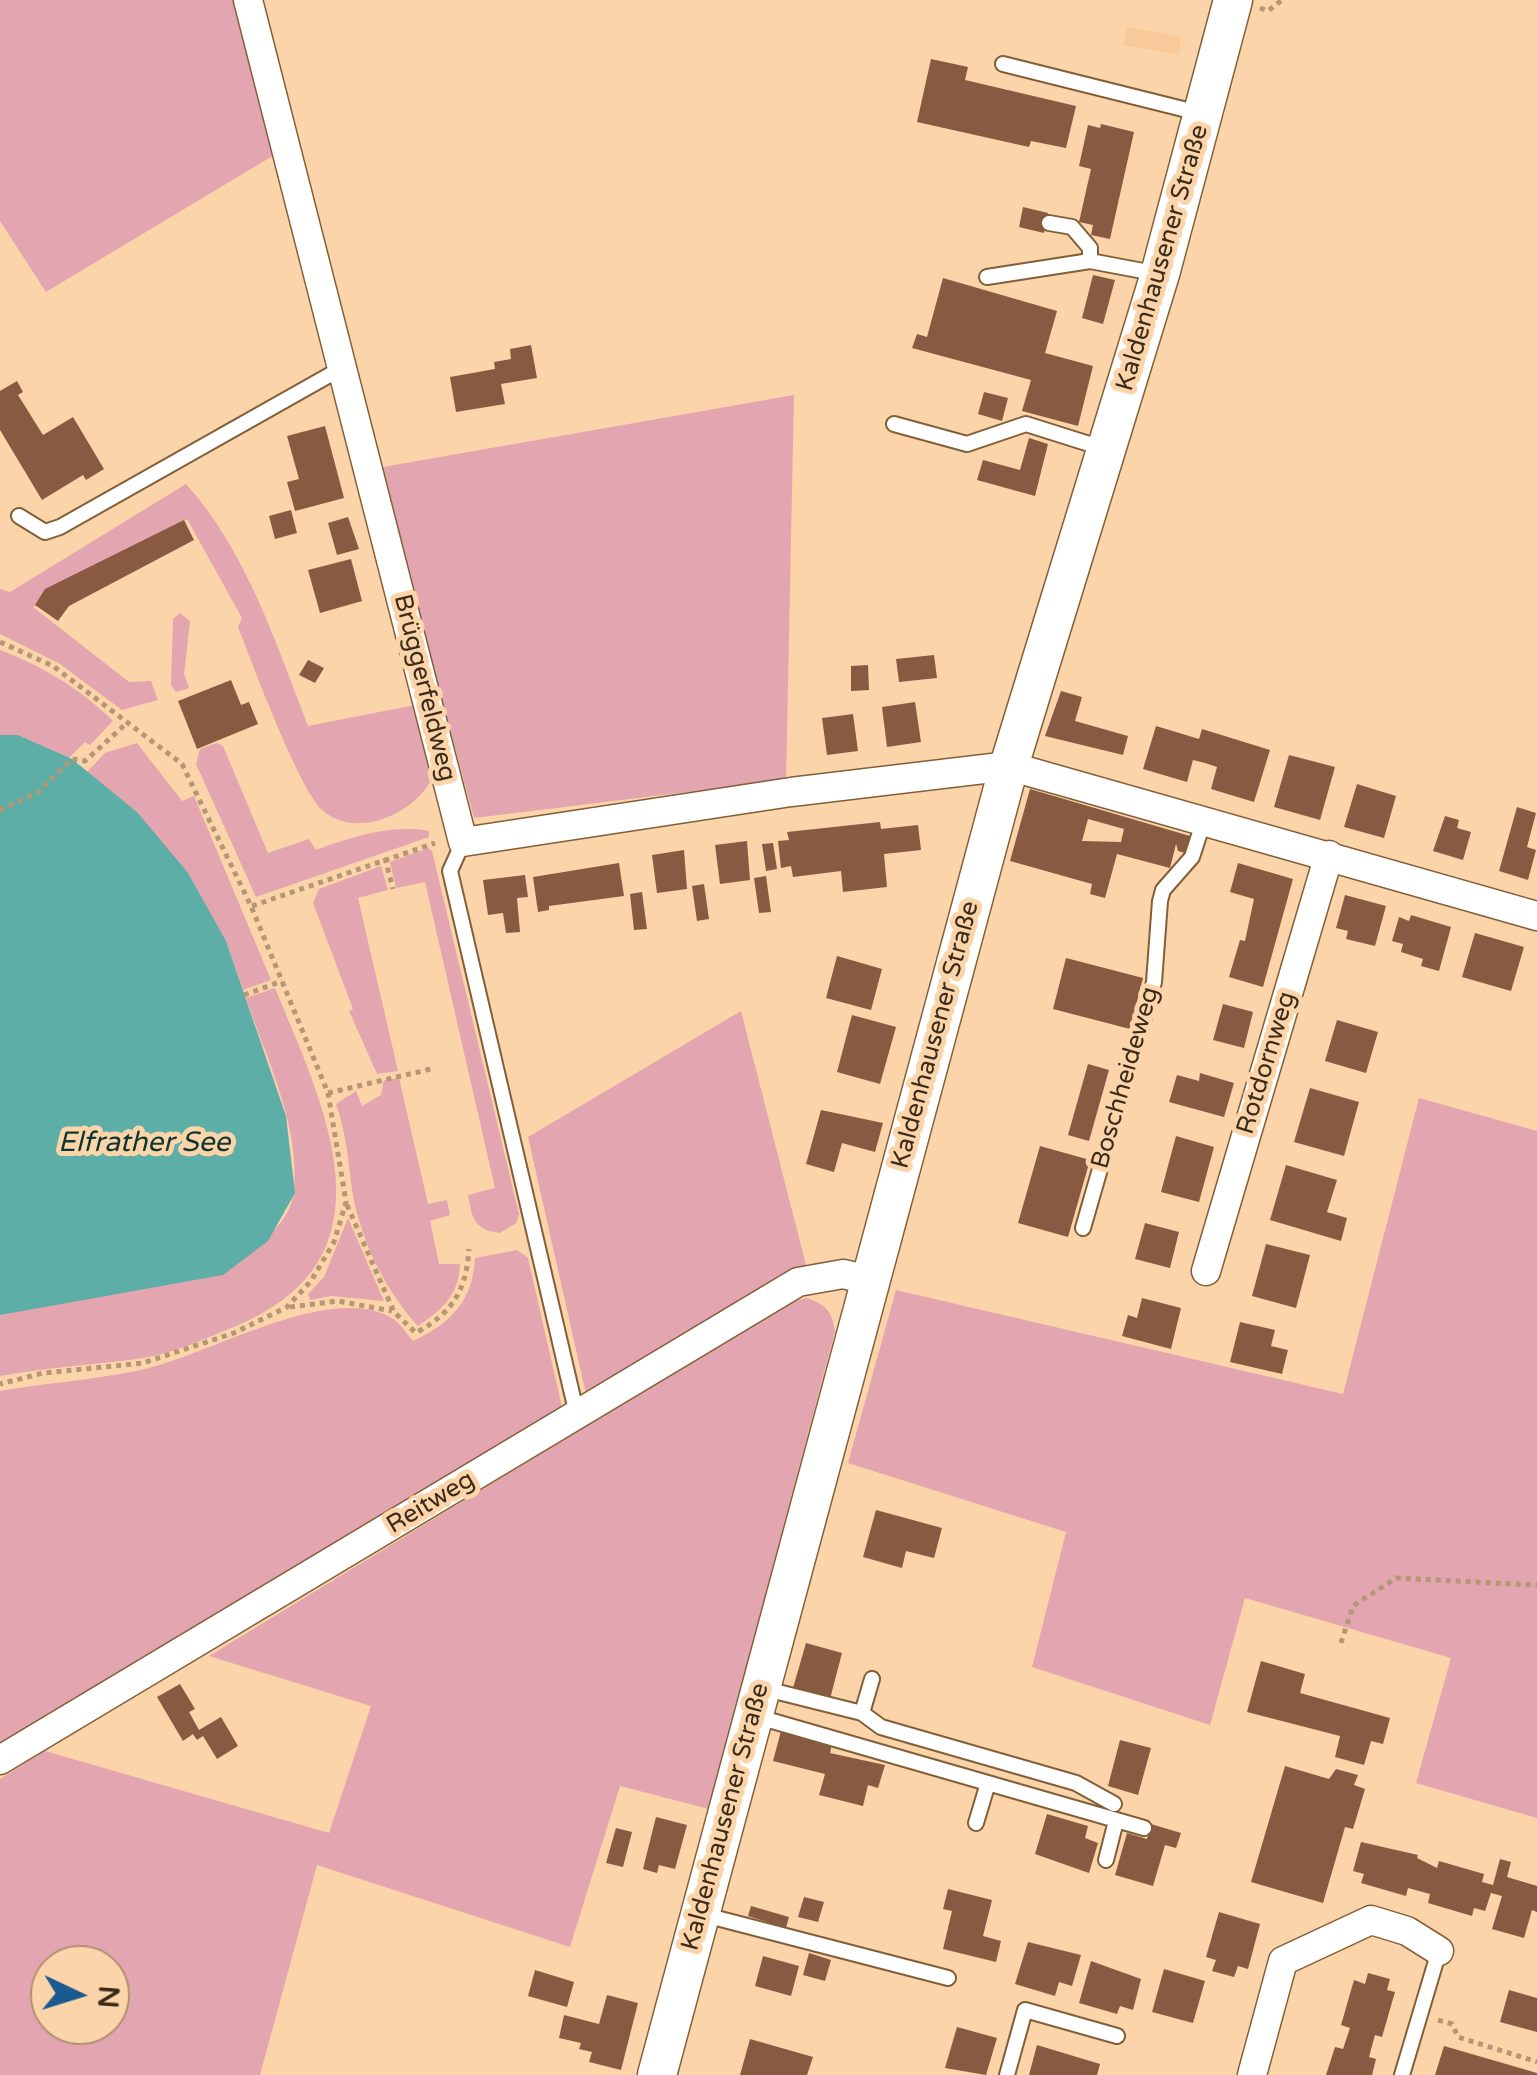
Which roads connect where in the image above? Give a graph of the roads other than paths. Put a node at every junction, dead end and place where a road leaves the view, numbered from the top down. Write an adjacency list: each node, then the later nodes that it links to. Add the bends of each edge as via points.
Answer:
1 (248, 0): 9 (street, Brüggerfeldweg)
2 (1234, 0): 4 (main road, Kaldenhausener Straße)
3 (1004, 64): 4 (lane)
4 (1205, 114): 7 (main road, Kaldenhausener Straße)
5 (1048, 223): 6 (lane, via 1072,227 1090,248)
6 (1090, 261): 7 (lane); 8 (lane)
7 (1160, 274): 11 (main road, Kaldenhausener Straße)
8 (987, 277)
9 (343, 367): 12 (lane, via 60,527 45,532); 15 (street, Brüggerfeldweg)
10 (894, 424): 11 (lane, via 967,444 1026,424)
11 (1108, 449): 13 (main road, Kaldenhausener Straße)
12 (19, 516)
13 (1009, 766): 14 (street); 15 (street); 20 (main road, Kaldenhausener Straße)
14 (1205, 819): 16 (street); 18 (lane, Boschheideweg, via 1192,857 1160,901 1154,982)
15 (464, 842): 21 (lane, via 450,871)
16 (1329, 855): 17 (street); 19 (street, Rotdornweg)
17 (1537, 916)
18 (1083, 1228)
19 (1206, 1272)
20 (870, 1280): 21 (street, Reitweg, via 843,1274 798,1282); 23 (main road, Kaldenhausener Straße)
21 (577, 1415): 25 (street, Reitweg)
22 (872, 1679): 24 (lane)
23 (758, 1702): 24 (lane); 26 (lane); 32 (main road, Kaldenhausener Straße)
24 (862, 1713): 27 (lane, via 881,1727 1076,1784)
25 (0, 1760)
26 (988, 1783): 28 (lane); 29 (lane)
27 (1114, 1804)
28 (1116, 1820): 30 (lane); 31 (lane)
29 (976, 1823)
30 (1144, 1828)
31 (1106, 1860)
32 (700, 1913): 34 (lane); 36 (main road, Kaldenhausener Straße)
33 (1439, 1951): 38 (street, via 1407,1930 1371,1920 1283,1960); 39 (lane)
34 (948, 1978)
35 (1118, 2036): 37 (lane, via 1025,2010)
36 (657, 2075)
37 (1007, 2075)
38 (1252, 2075)
39 (1402, 2075)

